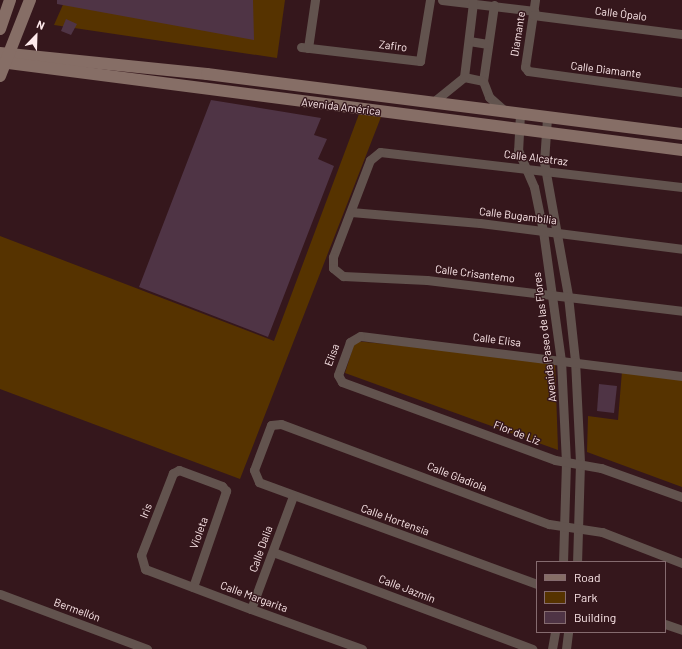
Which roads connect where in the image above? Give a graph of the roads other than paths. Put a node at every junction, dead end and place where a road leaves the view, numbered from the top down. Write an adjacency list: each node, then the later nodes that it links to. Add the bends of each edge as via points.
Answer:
1 (10, 0): 10 (main road)
2 (30, 0): 14 (main road)
3 (315, 0): 4 (street, Zafiro, via 304,47 421,61)
4 (430, 0)
5 (442, 0): 7 (street, Calle Ópalo)
6 (535, 0): 9 (street, Diamante)
7 (473, 3): 8 (street, Calle Ópalo); 12 (street)
8 (494, 5): 9 (street, Calle Ópalo); 13 (street)
9 (534, 13): 11 (street, Calle Ópalo); 15 (street, Diamante)
10 (0, 29)
11 (682, 34)
12 (469, 41): 13 (street); 17 (street)
13 (488, 44): 18 (street)
14 (4, 58): 16 (main road); 19 (main road, Avenida América); 23 (main road, Avenida América)
15 (528, 71): 20 (street, Calle Diamante)
16 (0, 76)
17 (464, 77): 18 (street); 22 (street, via 446,96)
18 (483, 81): 25 (street, via 489,97)
19 (337, 91): 21 (main road, Avenida América); 23 (main road, via 342,101)
20 (682, 92)
21 (361, 94): 22 (main road, Avenida América); 24 (main road, via 356,102)
22 (431, 103): 25 (main road, Avenida América)
23 (336, 106): 24 (main road, Avenida América)
24 (361, 109): 28 (main road, Avenida América)
25 (507, 113): 26 (main road, Avenida América)
26 (520, 114): 27 (main road, Avenida América); 28 (street, Avenida Paseo de las Flores)
27 (547, 118): 29 (street); 30 (main road, Avenida América)
28 (519, 129): 29 (main road, Avenida América); 32 (street, Avenida Paseo de las Flores, via 518,150)
29 (546, 132): 31 (main road, Avenida América); 33 (street)
30 (682, 134)
31 (682, 150)
32 (525, 168): 33 (street, Calle Alcatraz); 35 (street, Calle Alcatraz, via 387,152 373,156); 36 (street, Avenida Paseo de las Flores, via 534,187)
33 (545, 171): 34 (street, Calle Alcatraz); 37 (street)
34 (682, 187)
35 (351, 212): 36 (street, Calle Bugambilia); 39 (street, Calle Crisantemo, via 333,257 332,268 337,274)
36 (543, 231): 37 (street, Calle Bugambilia); 39 (street, Avenida Paseo de las Flores)
37 (556, 233): 38 (street, Calle Bugambilia); 40 (street)
38 (682, 249)
39 (553, 294): 40 (street, Calle Crisantemo); 43 (street, Avenida Paseo de las Flores)
40 (568, 296): 41 (street, Calle Crisantemo); 44 (street)
41 (682, 311)
42 (357, 336): 43 (street, Calle Elisa); 46 (street, Elisa, via 350,342 338,375)
43 (561, 360): 44 (street, Calle Elisa); 47 (street, Avenida Paseo de las Flores)
44 (575, 360): 45 (street, Calle Elisa); 48 (street)
45 (682, 376)
46 (345, 383): 47 (street, Flor de Liz)
47 (566, 462): 48 (street, Flor de Liz); 53 (street, Avenida Paseo de las Flores)
48 (580, 463): 52 (street, Flor de Liz); 54 (street)
49 (179, 470): 59 (street, Iris, via 170,480 141,555); 61 (street, Violeta, via 225,488 226,496)
50 (254, 470): 51 (street, Calle Hortensia, via 259,482); 53 (street, Calle Gladiola, via 271,425 281,424)
51 (293, 496): 55 (street, Calle Dalia); 60 (street, Calle Hortensia)
52 (682, 497)
53 (565, 527): 54 (street, Calle Gladiola); 56 (street, Avenida Paseo de las Flores)
54 (579, 530): 57 (street); 58 (street, Calle Gladiola, via 602,532)
55 (273, 552): 63 (street, Calle Dalia); 70 (street, Calle Jazmín)
56 (563, 561)
57 (577, 561)
58 (682, 562)
59 (142, 564): 61 (street, Calle Margarita, via 147,570)
60 (536, 584)
61 (193, 587): 63 (street, Calle Margarita)
62 (0, 594): 68 (street, Bermellón)
63 (251, 609): 69 (street, Calle Margarita)
64 (666, 624): 65 (street)
65 (682, 630)
66 (555, 633): 71 (street)
67 (568, 633): 72 (street)
68 (147, 649)
69 (362, 649)
70 (532, 649)
71 (552, 649)
72 (566, 649)

